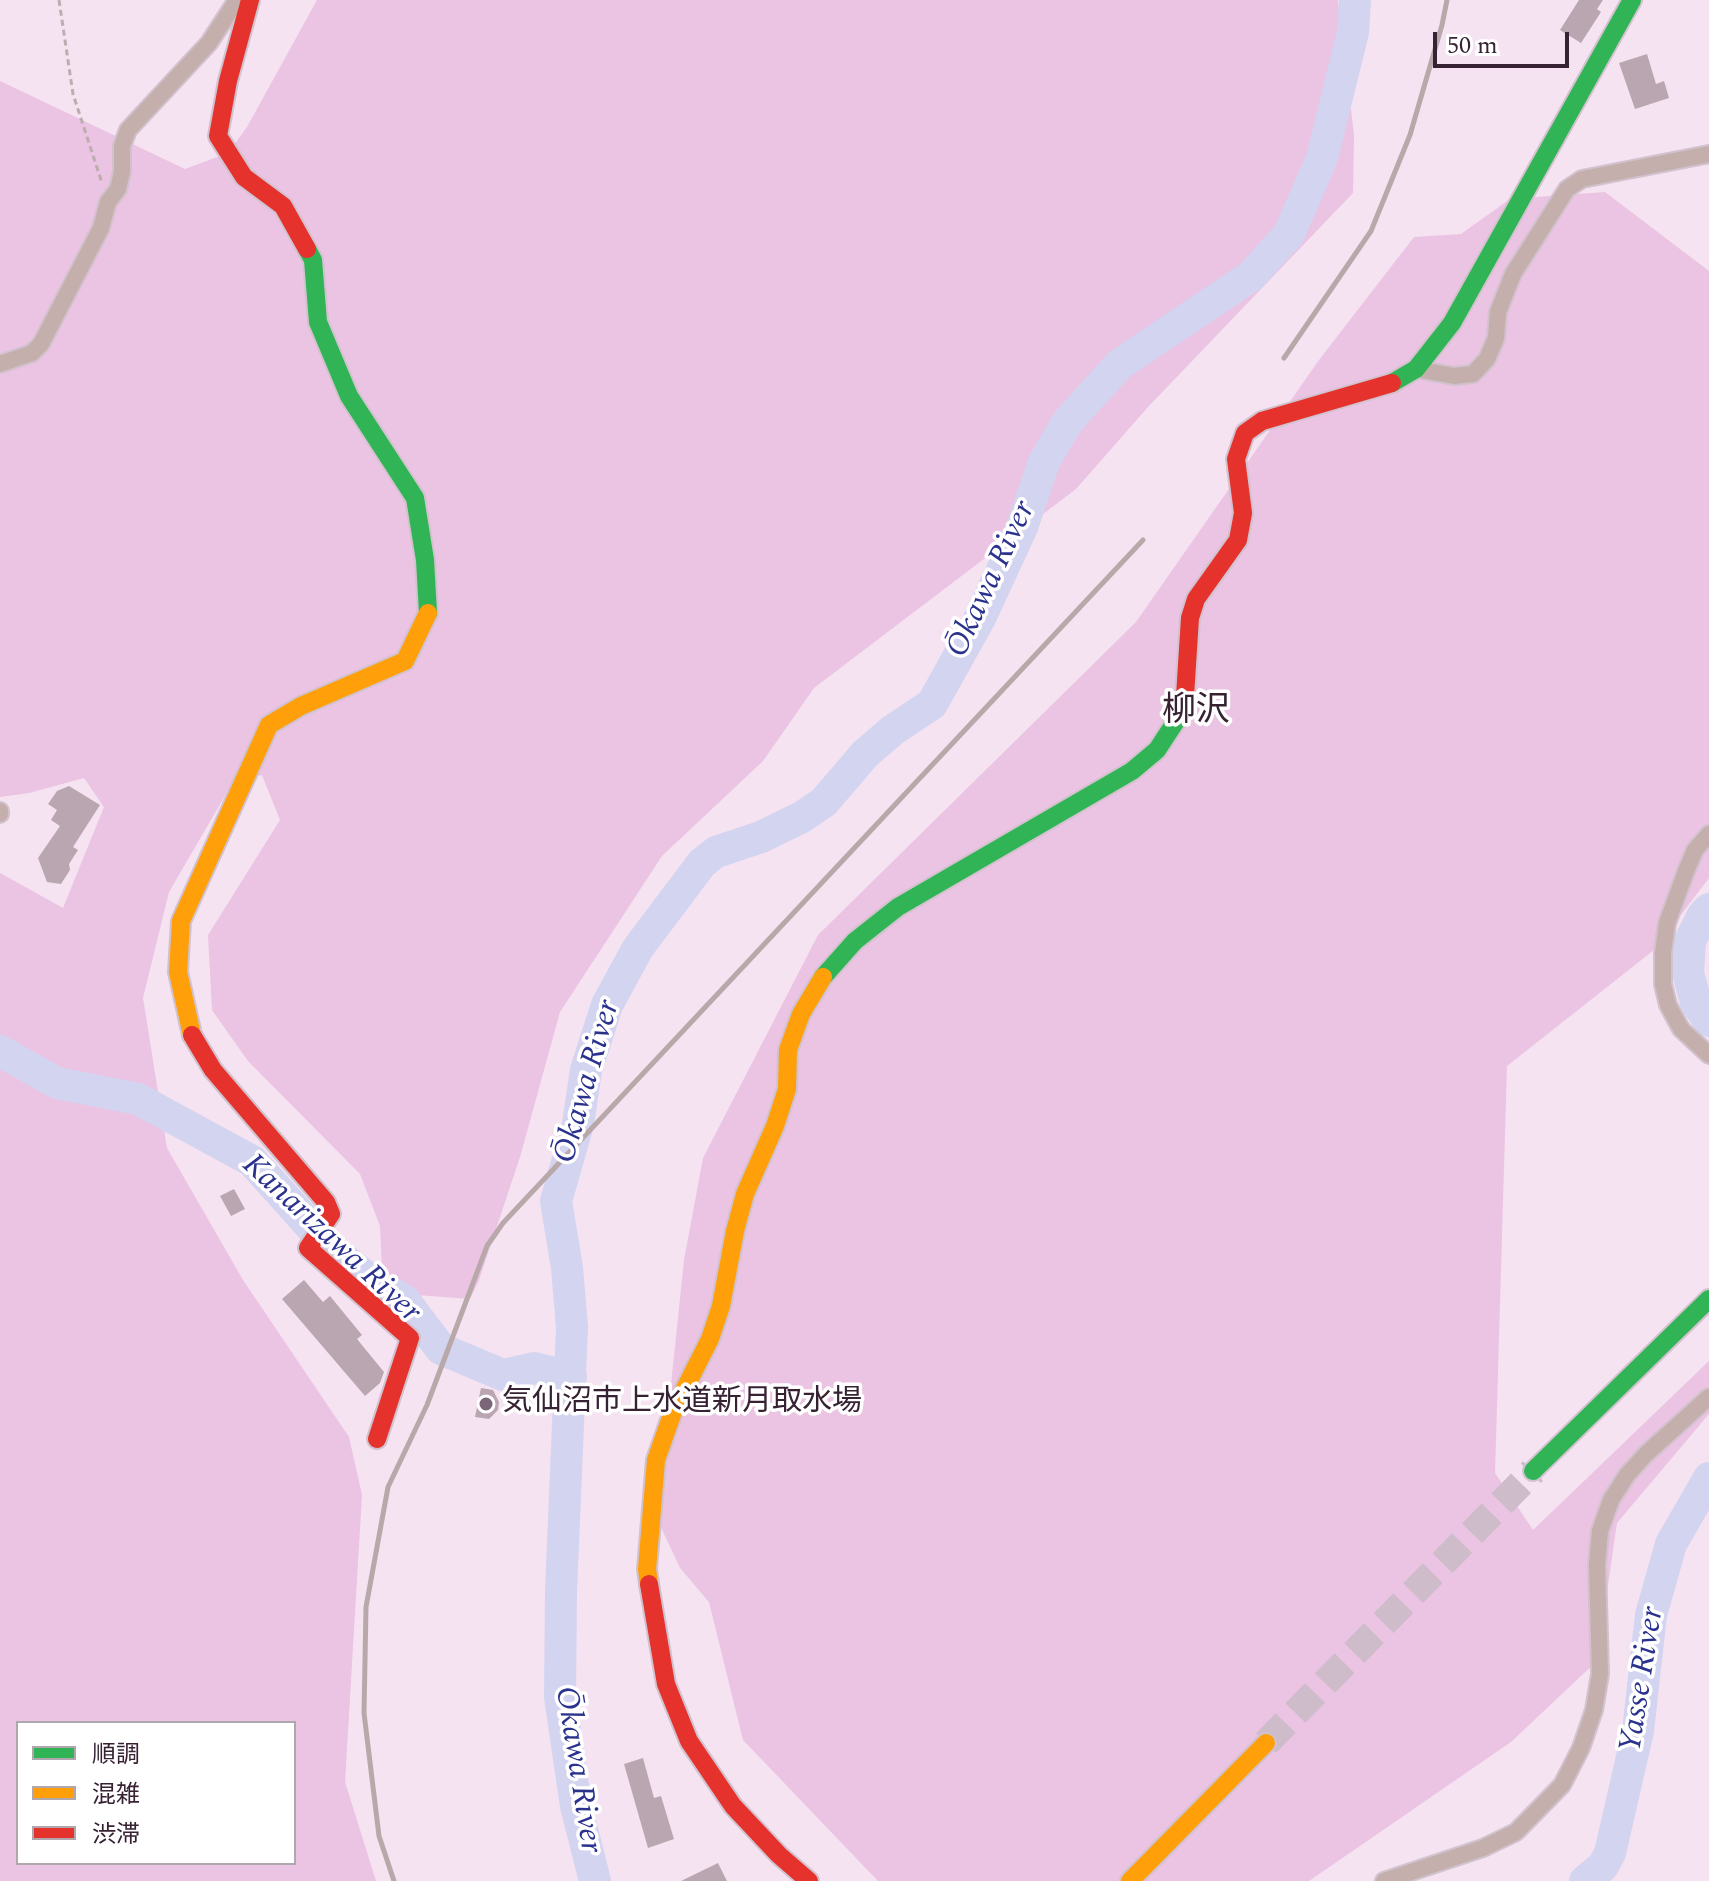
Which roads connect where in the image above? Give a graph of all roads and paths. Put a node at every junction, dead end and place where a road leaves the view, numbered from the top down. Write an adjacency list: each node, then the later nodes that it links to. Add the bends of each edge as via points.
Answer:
1 (59, 0): 6 (path, via 73,94)
2 (237, 0): 6 (street, via 209,43 128,130 118,189)
3 (250, 0): 13 (main road, via 218,136 244,177 283,206 313,260 318,322 349,396 415,498 428,613 405,661 269,725 181,921 178,972 191,1034 213,1070 326,1202 331,1214 308,1248 410,1338)
4 (1632, 0): 8 (main road, via 1491,257 1452,323)
5 (1709, 154): 8 (street, via 1582,179 1567,189 1513,274 1487,359 1473,374)
6 (108, 202): 7 (street, via 101,228 41,344 32,353)
7 (0, 364)
8 (1416, 369): 16 (main road, via 1394,382 1262,421 1245,433 1236,459 1243,513 1238,540 1196,599 1186,694 1157,750 1132,771 898,907 825,973 801,1014 788,1050 787,1089 745,1194 710,1339 673,1412 656,1460 647,1569 666,1684 689,1741 733,1806)
9 (1709, 834): 10 (street, via 1695,850 1667,923 1663,968 1668,1005 1681,1029)
10 (1709, 1055)
11 (1709, 1299): 14 (main road)
12 (1709, 1397): 18 (street, via 1646,1454 1611,1500 1600,1531 1597,1565 1600,1674 1594,1710 1562,1785 1516,1832)
13 (377, 1439)
14 (1533, 1471)
15 (1266, 1743): 17 (main road)
16 (809, 1881)
17 (1130, 1881)
18 (1384, 1881)

